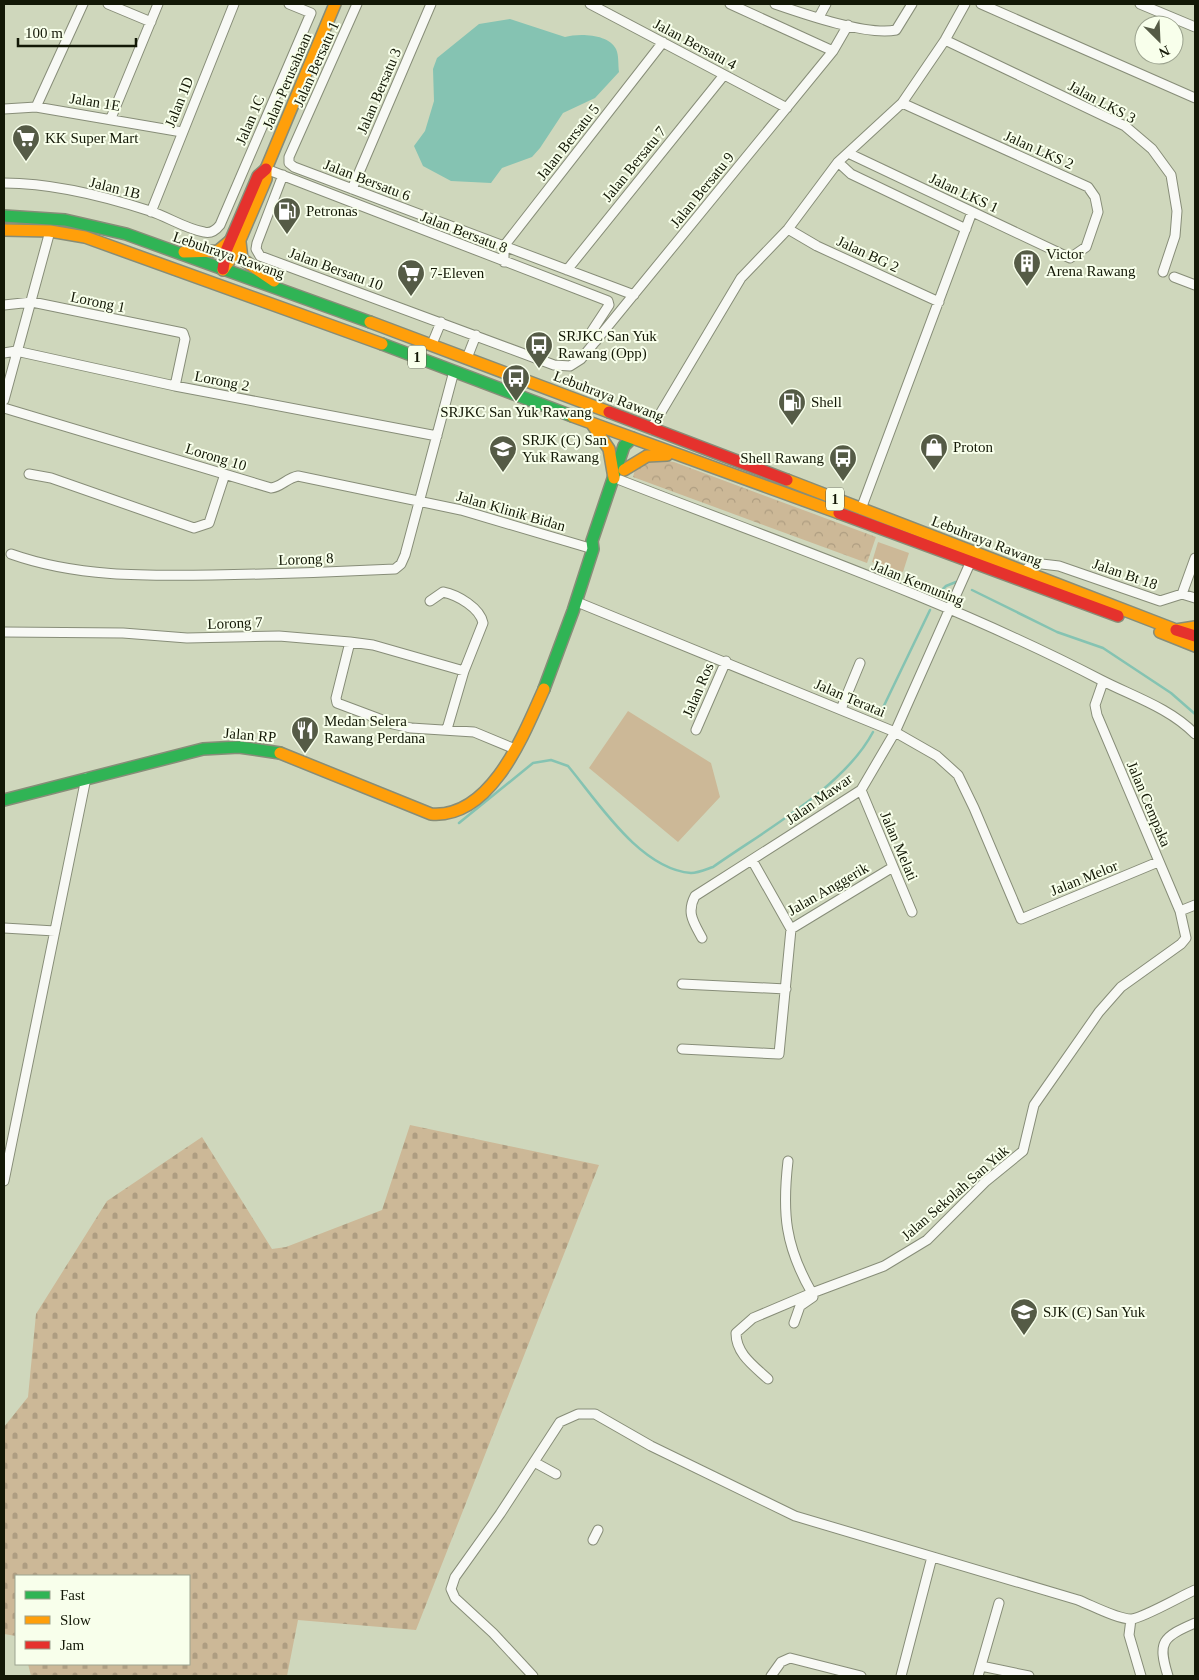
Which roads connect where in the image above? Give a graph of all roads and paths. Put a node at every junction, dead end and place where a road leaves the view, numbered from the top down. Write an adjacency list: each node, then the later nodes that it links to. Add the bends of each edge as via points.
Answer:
1 (82, 4): 27 (street)
2 (108, 4): 18 (street)
3 (158, 4): 18 (street)
4 (234, 4): 31 (street, Jalan 1D)
5 (289, 4): 46 (street, Jalan 1C, via 311,13)
6 (335, 4): 35 (main road, Jalan Perusahaan)
7 (357, 4): 34 (street, Jalan Bersatu 1)
8 (431, 4): 38 (street, Jalan Bersatu 3)
9 (590, 4): 22 (street, Jalan Bersatu 4)
10 (730, 4): 23 (street)
11 (775, 4): 17 (street)
12 (826, 4): 17 (street)
13 (912, 4): 19 (street, via 896,30 884,33)
14 (965, 4): 21 (street)
15 (981, 4): 25 (street)
16 (1140, 4): 20 (street)
17 (819, 17): 19 (street)
18 (151, 22): 30 (street)
19 (848, 25): 23 (street, Jalan Bersatu 9)
20 (1195, 26)
21 (945, 40): 26 (street); 54 (street, Jalan LKS 3, via 1125,126 1152,149 1171,175 1177,211 1174,236)
22 (663, 42): 24 (street, Jalan Bersatu 4); 48 (street, Jalan Bersatu 5)
23 (833, 51): 28 (street, Jalan Bersatu 9)
24 (724, 75): 28 (street, Jalan Bersatu 4); 53 (street, Jalan Bersatu 7)
25 (1195, 98)
26 (902, 104): 32 (street); 50 (street, Jalan LKS 2, via 1088,186 1095,197 1098,212 1086,247)
27 (36, 107): 29 (street, Jalan 1E); 30 (street, Jalan 1E)
28 (787, 108): 60 (street, Jalan Bersatu 9)
29 (4, 109)
30 (111, 118): 31 (street, Jalan 1E)
31 (182, 132): 39 (street, Jalan 1D)
32 (848, 152): 33 (street); 40 (street, Jalan LKS 1)
33 (838, 162): 42 (street); 43 (street, via 851,174)
34 (289, 163): 38 (street, Jalan Bersatu 6)
35 (266, 169): 36 (street, Jalan Bersatu 8); 47 (main road, Jalan Perusahaan, via 266,180)
36 (283, 175): 51 (street, Jalan Bersatu 8); 64 (street, Jalan Bersatu 10, via 257,243 260,256)
37 (4, 183): 39 (street, Jalan 1B, via 30,183)
38 (352, 189): 48 (street, Jalan Bersatu 6)
39 (152, 212): 46 (street, Jalan 1B, via 205,233)
40 (972, 212): 43 (street); 50 (street, Jalan LKS 1)
41 (4, 216): 49 (main road, Lebuhraya Rawang / 1, via 56,217 88,223)
42 (788, 229): 62 (street, Jalan BG 2, via 817,246); 78 (street, via 741,278)
43 (966, 229): 62 (street)
44 (4, 230): 45 (main road, Lebuhraya Rawang / 1)
45 (50, 231): 55 (main road, Lebuhraya Rawang / 1, via 85,237); 61 (street)
46 (215, 231)
47 (235, 241): 49 (main road, via 218,251); 52 (main road, Jalan Perusahaan, via 226,251); 59 (main road, via 245,263)
48 (504, 246): 51 (street); 53 (street, Jalan Bersatu 6)
49 (174, 252): 52 (main road, Lebuhraya Rawang / 1)
50 (1070, 258)
51 (504, 262): 66 (street, Jalan Bersatu 8, via 608,301 610,305 590,334)
52 (223, 270): 55 (main road, via 210,276); 58 (main road); 59 (main road, Lebuhraya Rawang / 1)
53 (567, 270): 60 (street, Jalan Bersatu 6)
54 (1162, 272)
55 (194, 276): 58 (main road, Lebuhraya Rawang / 1)
56 (1174, 276): 57 (street)
57 (1195, 285)
58 (243, 294): 72 (main road, Lebuhraya Rawang / 1)
59 (295, 294): 67 (main road, Lebuhraya Rawang / 1)
60 (634, 295): 66 (street, Jalan Bersatu 9)
61 (32, 302): 63 (street, Lorong 1); 68 (street); 73 (street, Lorong 1, via 183,333)
62 (939, 302): 87 (street)
63 (4, 305)
64 (441, 322): 65 (street, Jalan Bersatu 10); 67 (street)
65 (476, 335): 70 (street); 71 (street, Jalan Bersatu 10, via 554,365)
66 (596, 341): 71 (street, Jalan Bersatu 9, via 581,359)
67 (432, 344): 70 (main road, Lebuhraya Rawang / 1)
68 (16, 351): 69 (street, Lorong 2); 73 (street, Lorong 2); 74 (street)
69 (4, 352)
70 (468, 358): 76 (main road, Lebuhraya Rawang / 1)
71 (570, 366)
72 (454, 371): 77 (main road, Lebuhraya Rawang / 1); 80 (street, Lorong 8)
73 (174, 386): 80 (street, Lorong 2)
74 (4, 400)
75 (4, 408): 84 (street, Lorong 10)
76 (624, 418): 78 (main road, Lebuhraya Rawang / 1); 81 (main road, via 633,429)
77 (590, 422): 81 (main road, Lebuhraya Rawang / 1); 85 (main road, via 609,444)
78 (651, 428): 79 (main road, Lebuhraya Rawang / 1)
79 (664, 434): 81 (main road); 87 (main road, Lebuhraya Rawang / 1)
80 (436, 436): 86 (street, Lorong 8)
81 (632, 438): 82 (main road, Lebuhraya Rawang / 1); 85 (main road, via 631,449)
82 (678, 456): 85 (main road, via 647,456); 91 (main road, Lebuhraya Rawang / 1)
83 (29, 474): 84 (street, via 51,478 194,528 209,523)
84 (225, 474): 86 (street, Lorong 10, via 271,488 298,476)
85 (619, 476): 88 (main road, via 592,541); 97 (street, Jalan Kemuning)
86 (420, 501): 88 (street, Jalan Klinik Bidan); 89 (street, Lorong 8, via 405,555 395,569 141,576 88,572 47,565)
87 (861, 509): 92 (main road, Lebuhraya Rawang / 1)
88 (594, 549): 96 (main road)
89 (12, 554)
90 (1195, 558): 93 (street)
91 (971, 561): 97 (street, Jalan Mawar); 103 (main road, Lebuhraya Rawang / 1)
92 (1025, 571): 93 (street, Jalan Bt 18, via 1033,563 1059,566 1160,601); 99 (main road, Lebuhraya Rawang / 1)
93 (1182, 594): 94 (street)
94 (1195, 598)
95 (430, 601): 106 (street, via 443,592 449,593 482,616 483,623)
96 (577, 602): 104 (street, Jalan Teratai); 113 (main road, via 560,649)
97 (951, 610): 107 (street, Jalan Kemuning, via 1061,659); 111 (street, Jalan Mawar)
98 (1195, 626): 99 (main road)
99 (1176, 630): 101 (main road, Lebuhraya Rawang)
100 (4, 632): 102 (street, Lorong 7, via 123,633 188,638 279,636)
101 (1195, 636)
102 (350, 642): 106 (street, Lorong 7, via 373,645); 109 (street, via 337,703 411,728)
103 (1195, 646)
104 (726, 661): 108 (street, Jalan Teratai); 110 (street, Jalan Ros)
105 (860, 663): 108 (street)
106 (464, 671): 109 (street)
107 (1103, 682): 112 (street, Jalan Kemuning, via 1166,712); 118 (street, Jalan Cempaka, via 1095,705 1097,715)
108 (840, 709): 111 (street, Jalan Teratai)
109 (447, 729): 113 (street, via 474,732)
110 (696, 730)
111 (895, 732): 115 (street, Jalan Mawar); 123 (street, Jalan Teratai, via 937,756 958,775)
112 (1195, 734)
113 (515, 749): 114 (main road, Jalan RP, via 483,794 472,804 444,816 431,814 278,752 239,747 203,749)
114 (86, 778): 116 (main road, Jalan RP); 125 (street)
115 (861, 790): 117 (street, Jalan Mawar); 119 (street, Jalan Melati)
116 (4, 800)
117 (752, 860): 126 (street, Jalan Anggerik); 127 (street, Jalan Mawar, via 696,896 690,915)
118 (1158, 862): 121 (street, Jalan Cempaka); 123 (street, Jalan Melor)
119 (894, 867): 122 (street, Jalan Melati); 126 (street, Jalan Anggerik)
120 (1195, 905): 121 (street)
121 (1180, 911): 128 (street, Jalan Cempaka)
122 (912, 912)
123 (1021, 919)
124 (4, 928): 125 (street)
125 (55, 930): 133 (street)
126 (791, 930): 130 (street)
127 (702, 938)
128 (1186, 938): 134 (street, Jalan Sekolah San Yuk, via 1121,987 1099,1012 1034,1105 1023,1151 913,1249 884,1266)
129 (682, 984): 130 (street)
130 (786, 990): 131 (street, via 779,1054)
131 (682, 1049)
132 (788, 1160): 134 (street, via 784,1195 786,1225 794,1256)
133 (4, 1181)
134 (815, 1292): 135 (street, via 800,1306); 136 (street, Jalan Sekolah San Yuk, via 753,1318 736,1333 736,1342 746,1359)
135 (794, 1323)
136 (768, 1380)
137 (534, 1462): 138 (street); 141 (street, via 560,1422 578,1414 595,1414 651,1446 795,1516); 147 (street, via 455,1577 452,1589 456,1598)
138 (556, 1474)
139 (598, 1530): 140 (street)
140 (593, 1540)
141 (932, 1557): 144 (street); 150 (street)
142 (1195, 1590): 144 (street)
143 (998, 1603): 146 (street)
144 (1131, 1619): 153 (street, via 1129,1635)
145 (1195, 1623): 154 (street, via 1174,1632 1163,1644 1162,1657)
146 (982, 1666): 151 (street); 152 (street)
147 (533, 1676)
148 (771, 1676): 149 (street, via 781,1662 790,1658)
149 (861, 1676)
150 (901, 1676)
151 (978, 1676)
152 (1029, 1676)
153 (1141, 1676)
154 (1168, 1676)

